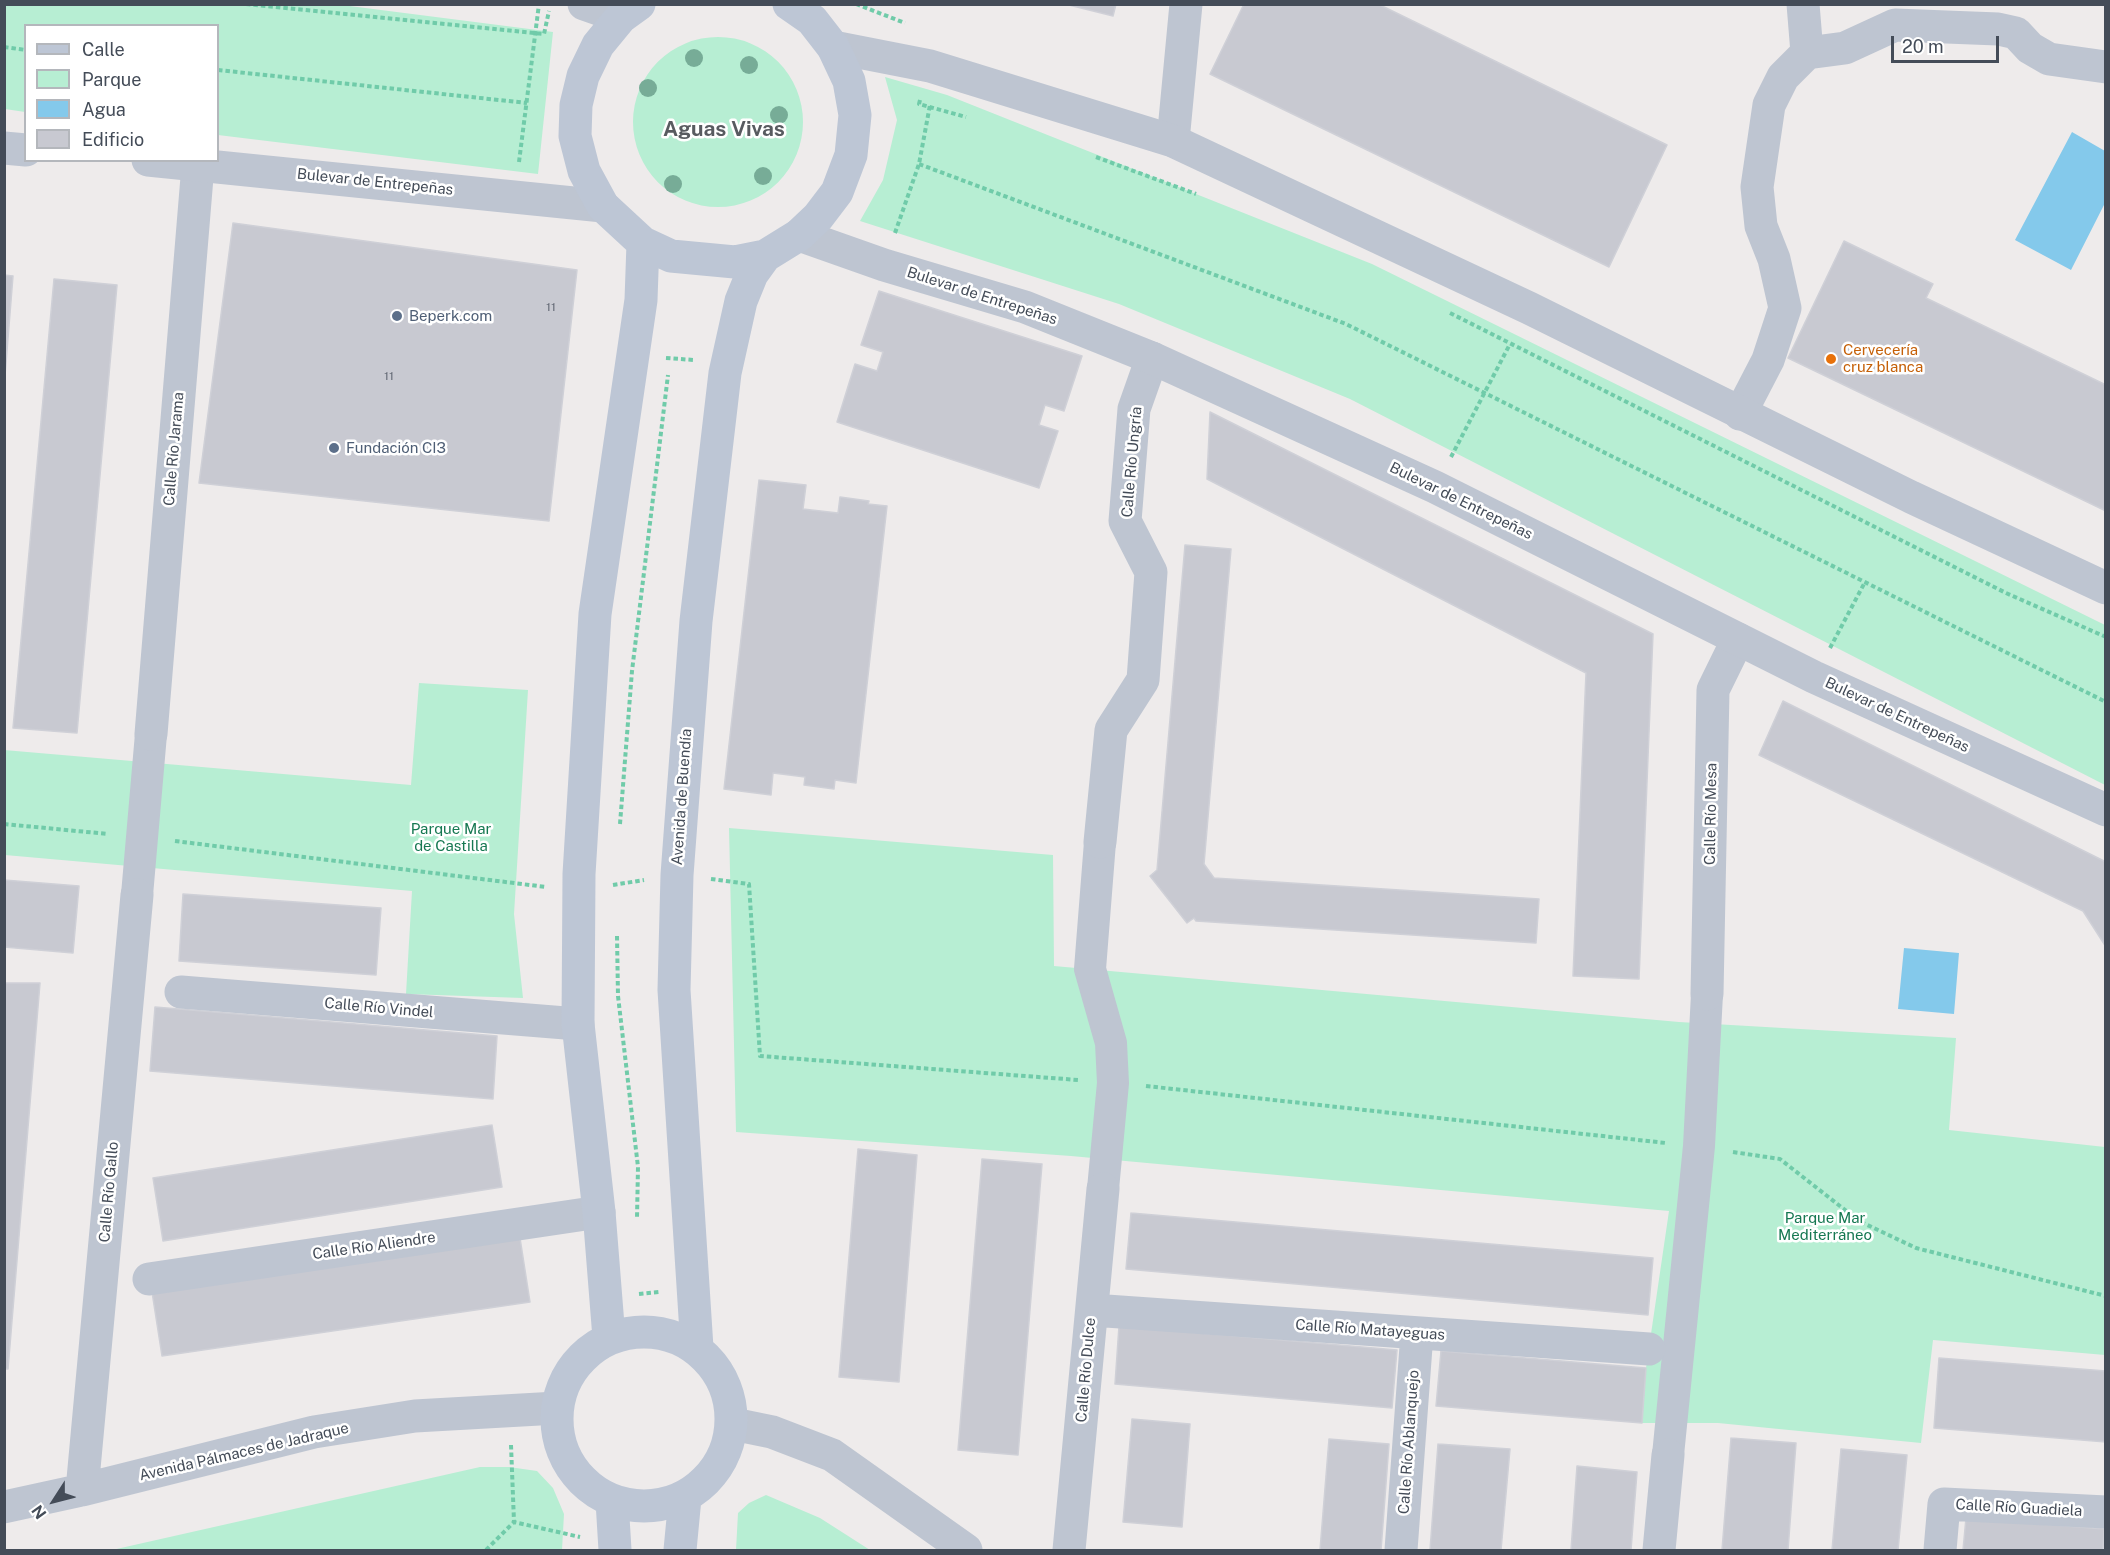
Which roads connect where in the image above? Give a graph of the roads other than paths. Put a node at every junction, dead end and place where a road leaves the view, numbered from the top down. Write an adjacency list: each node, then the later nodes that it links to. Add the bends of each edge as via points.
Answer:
1 (584, 4): 5 (street)
2 (789, 4): 6 (main road, via 812,20)
3 (1186, 4): 9 (street)
4 (1803, 4): 7 (street)
5 (630, 11): 14 (main road, via 598,45 583,76 576,105 576,136 584,171)
6 (833, 47): 9 (street, via 932,67); 15 (main road, via 849,81 855,115 851,155 837,192)
7 (1807, 53): 8 (street, via 1845,48 1895,25 1987,29 2016,33 2030,48 2049,59); 19 (street, via 1783,77 1769,105 1756,187 1761,226 1785,308 1768,360)
8 (2106, 67)
9 (1173, 141): 19 (street, via 1529,308)
10 (4, 148): 11 (street)
11 (24, 150)
12 (168, 162): 13 (street, Bulevar de Entrepeñas)
13 (198, 165): 14 (street, Bulevar de Entrepeñas); 22 (street, Calle Río Jarama)
14 (603, 206): 16 (main road)
15 (799, 235): 17 (main road); 18 (street, Bulevar de Entrepeñas, via 1025,307)
16 (643, 243): 17 (main road, via 671,256 694,260 735,262); 28 (main road, via 643,281 596,614 579,891)
17 (765, 256): 35 (main road, Avenida de Buendía, via 741,301 728,362 696,621 677,875 674,990)
18 (1152, 358): 21 (street, Bulevar de Entrepeñas, via 1435,487); 24 (street, Calle Río Ungría, via 1134,409 1125,521 1150,572 1143,680 1111,730)
19 (1740, 414): 20 (street)
20 (2106, 588)
21 (1738, 639): 23 (street, Bulevar de Entrepeñas); 27 (street, Calle Río Mesa, via 1713,690)
22 (151, 734): 25 (street)
23 (2106, 810)
24 (1100, 842): 29 (street, via 1090,969 1111,1043 1113,1083)
25 (137, 894): 40 (street, Calle Río Gallo)
26 (181, 992): 28 (street, Calle Río Vindel)
27 (1707, 994): 36 (street, via 1699,1146)
28 (578, 1024): 30 (main road)
29 (1103, 1189): 32 (street, Calle Río Dulce)
30 (599, 1212): 31 (street, Calle Río Aliendre); 34 (main road)
31 (149, 1279)
32 (1092, 1310): 33 (street, Calle Río Matayeguas); 48 (street, Calle Río Dulce)
33 (1417, 1333): 36 (street, Calle Río Matayeguas); 49 (street, Calle Río Ablanquejo)
34 (609, 1338): 35 (main road, via 646,1330); 37 (main road, via 588,1351 568,1375)
35 (697, 1348): 38 (main road, via 719,1378)
36 (1663, 1350): 39 (street)
37 (557, 1408): 40 (street, Avenida Pálmaces de Jadraque, via 416,1416 315,1432); 42 (main road, via 560,1444 583,1481)
38 (733, 1424): 41 (main road, via 726,1453 711,1477); 47 (street, via 772,1432 832,1455)
39 (1668, 1455): 50 (street)
40 (82, 1490): 43 (street, Avenida Pálmaces de Jadraque)
41 (685, 1498): 42 (main road, via 645,1507); 46 (main road)
42 (612, 1501): 45 (main road)
43 (4, 1507)
44 (2106, 1512): 51 (street, Calle Río Guadiela, via 1944,1504)
45 (615, 1548)
46 (680, 1551)
47 (966, 1551)
48 (1069, 1551)
49 (1401, 1551)
50 (1659, 1551)
51 (1940, 1551)

